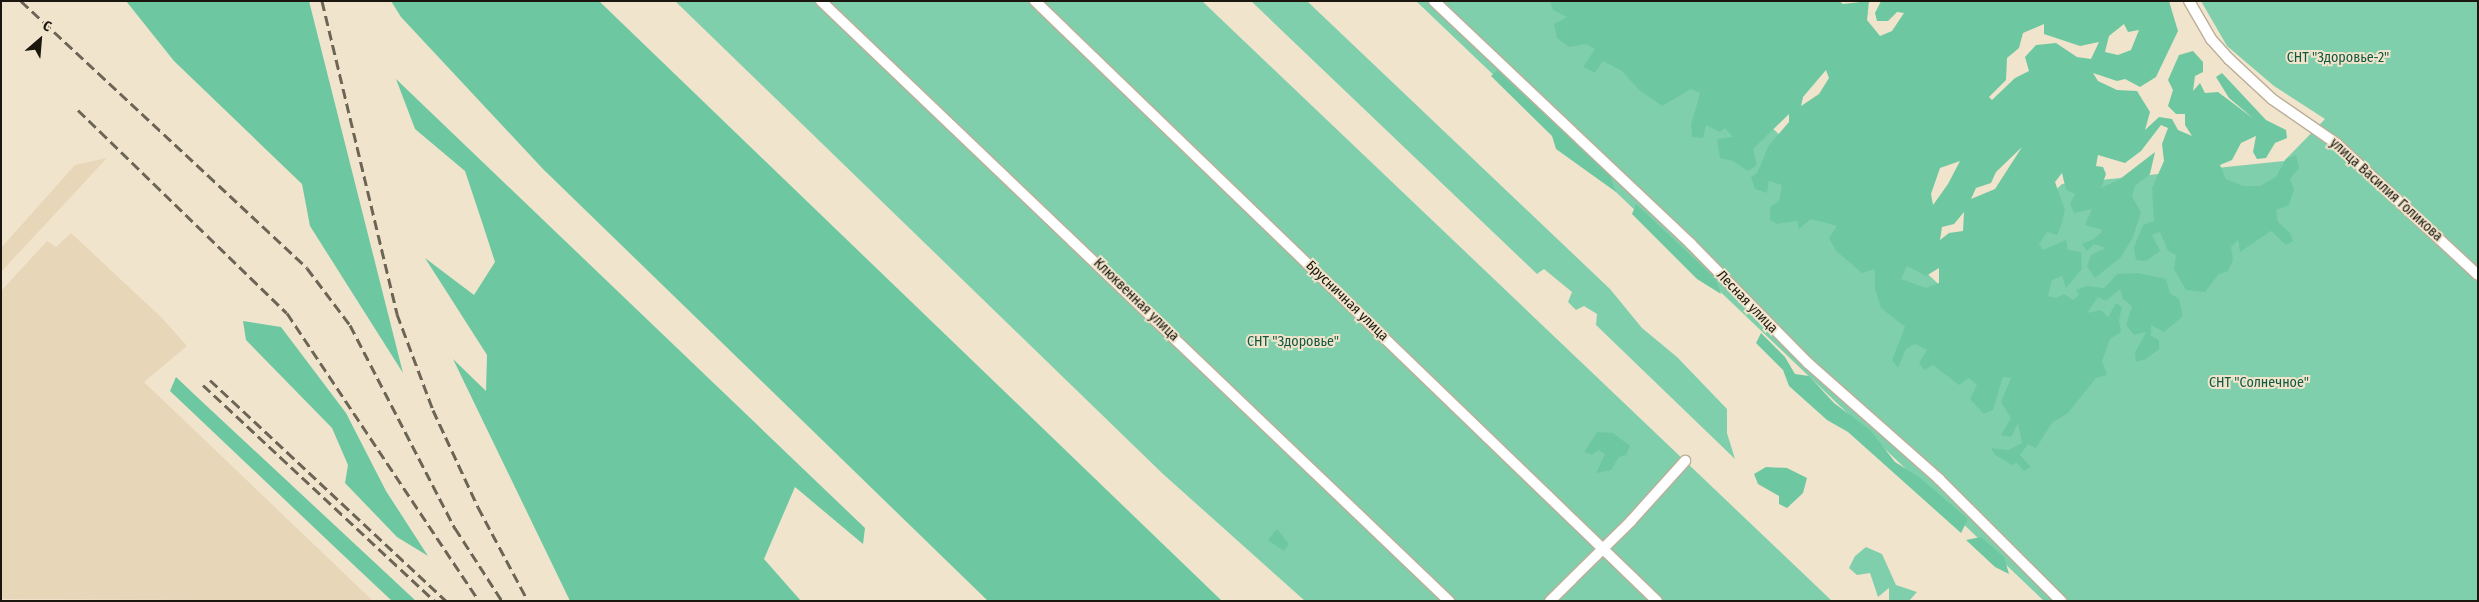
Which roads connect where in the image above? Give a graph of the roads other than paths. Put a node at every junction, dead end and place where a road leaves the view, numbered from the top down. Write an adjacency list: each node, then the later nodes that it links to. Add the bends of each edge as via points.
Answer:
1 (821, 1): 8 (street, Клюквенная улица)
2 (1035, 1): 7 (street, Брусничная улица)
3 (1434, 1): 11 (street, Лесная улица, via 1691,244 1808,363 1939,479)
4 (2189, 1): 5 (street, улица Василия Голикова, via 2211,39 2272,100 2337,144)
5 (2478, 275)
6 (1685, 461): 7 (street, via 1631,521)
7 (1601, 547): 9 (street); 10 (street, Брусничная улица)
8 (1449, 601)
9 (1550, 601)
10 (1657, 601)
11 (2061, 601)

